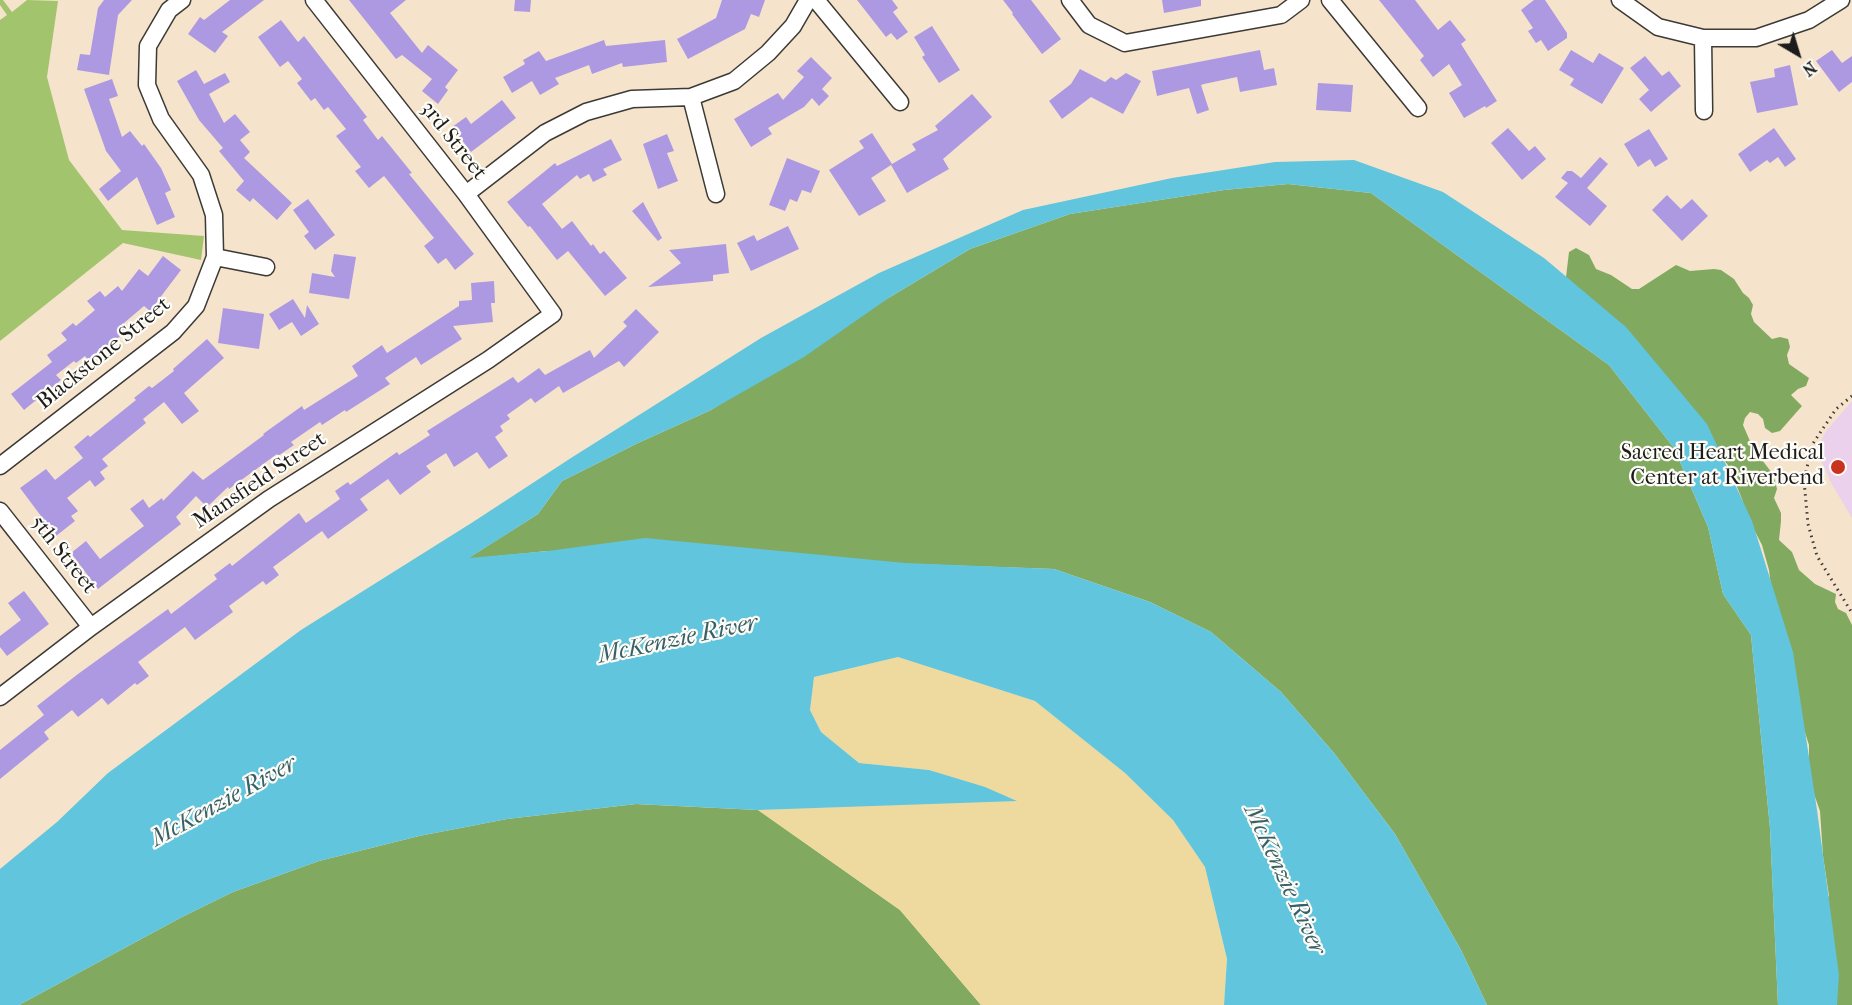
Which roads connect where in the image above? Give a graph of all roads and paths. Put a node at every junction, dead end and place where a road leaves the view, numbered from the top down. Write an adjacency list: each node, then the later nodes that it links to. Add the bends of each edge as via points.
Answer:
1 (314, 0): 15 (street, 3rd Street)
2 (808, 0): 11 (street, via 793,26 768,53 734,81)
3 (816, 0): 12 (street)
4 (1070, 0): 5 (street, via 1089,25 1125,43 1281,15)
5 (1301, 0)
6 (1330, 0): 13 (street)
7 (1620, 0): 10 (street, via 1658,27)
8 (1841, 0): 10 (street, via 1809,20 1756,38)
9 (170, 4): 17 (street, Blackstone Street, via 148,46 147,85 160,119 201,175 214,215)
10 (1703, 38): 14 (street)
11 (691, 97): 15 (street, via 632,99 586,112 545,133); 16 (street)
12 (900, 102)
13 (1418, 108)
14 (1704, 111)
15 (466, 194): 19 (street, 3rd Street)
16 (716, 194)
17 (215, 257): 18 (street); 21 (street, Blackstone Street, via 196,306 173,332)
18 (266, 267)
19 (553, 314): 24 (street, Mansfield Street, via 488,360 269,499)
20 (1852, 396): 23 (path, via 1836,410 1812,445 1804,481 1808,524 1817,556)
21 (0, 466)
22 (0, 511): 24 (street, 5th Street)
23 (1852, 613)
24 (91, 627): 25 (street, Mansfield Street)
25 (0, 697)

